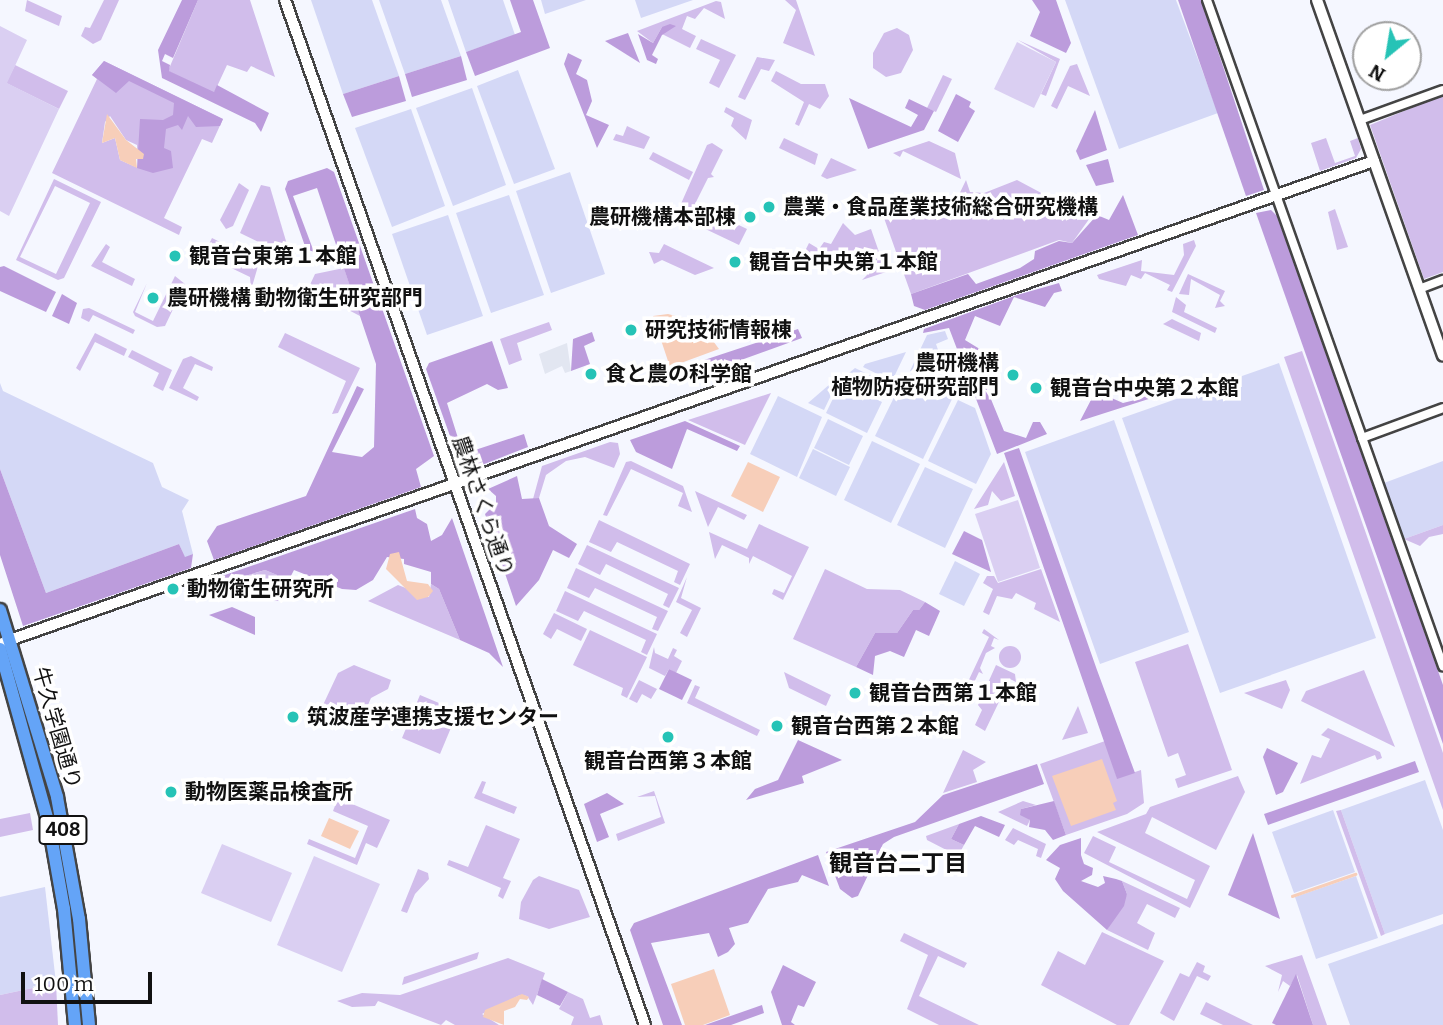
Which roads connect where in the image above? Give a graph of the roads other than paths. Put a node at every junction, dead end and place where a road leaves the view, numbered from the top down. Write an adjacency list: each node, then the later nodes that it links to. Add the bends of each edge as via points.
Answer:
1 (285, 0): 13 (street, 農林さくら通り)
2 (1206, 0): 7 (street)
3 (1317, 0): 5 (street)
4 (1443, 90): 5 (street)
5 (1360, 120): 6 (street)
6 (1374, 161): 7 (street); 9 (street)
7 (1276, 195): 12 (street); 13 (street)
8 (1443, 280): 9 (street)
9 (1419, 289): 10 (street)
10 (1443, 355)
11 (1443, 408): 12 (street)
12 (1362, 438): 17 (street)
13 (455, 484): 15 (street); 20 (street, 農林さくら通り)
14 (0, 610): 15 (highway, 牛久学園通り / 408)
15 (5, 641): 19 (highway, 牛久学園通り / 408, via 50,770 73,875)
16 (0, 649): 18 (highway, 牛久学園通り / 408, via 49,824 65,920)
17 (1443, 666)
18 (75, 1025)
19 (89, 1025)
20 (645, 1025)

